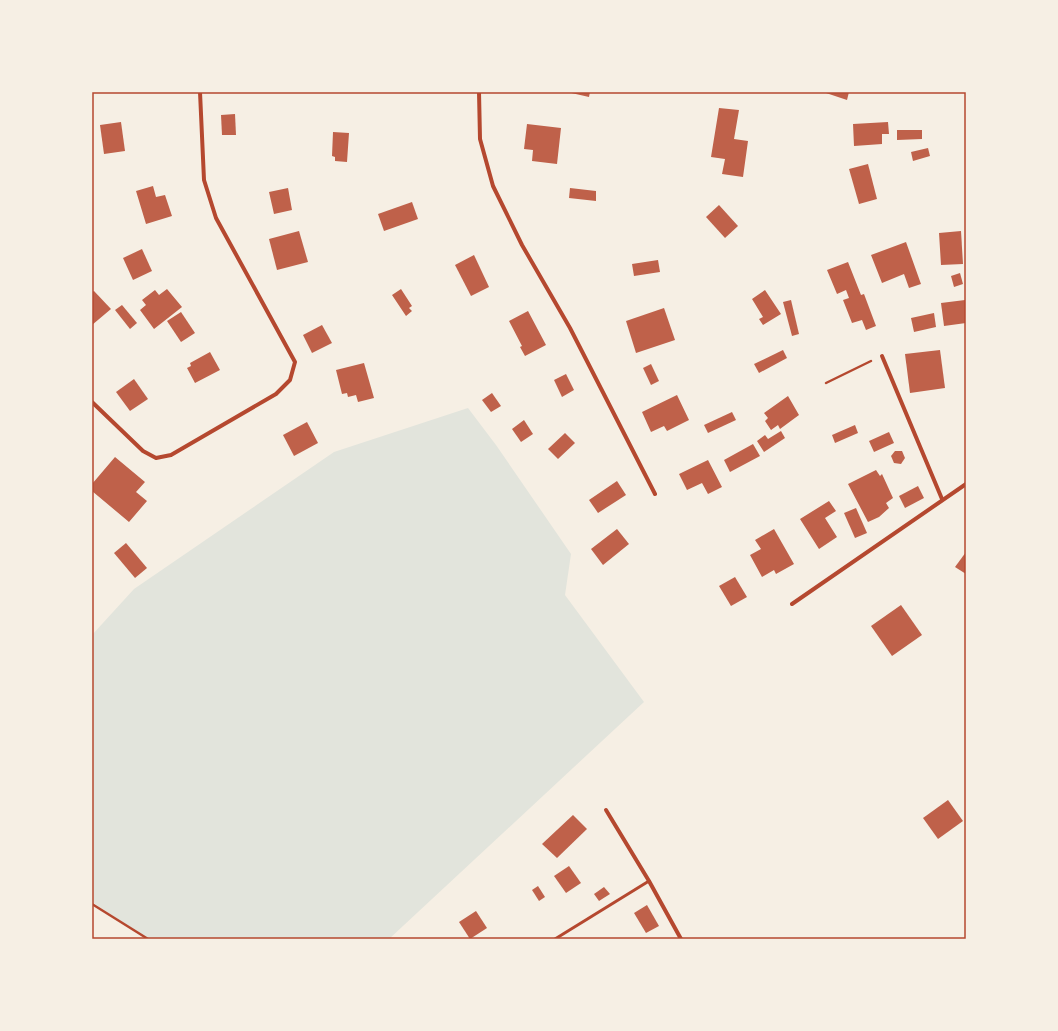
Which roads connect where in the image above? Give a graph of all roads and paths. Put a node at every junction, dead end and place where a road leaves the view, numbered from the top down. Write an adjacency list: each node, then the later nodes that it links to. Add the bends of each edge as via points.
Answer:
1 (200, 92): 5 (street, via 204,180 216,218 295,362 290,380 276,394 171,455 156,458 143,451)
2 (479, 92): 7 (street, via 480,139 493,186 522,245 570,328)
3 (882, 356): 4 (path); 8 (street)
4 (826, 383)
5 (92, 402)
6 (966, 484): 8 (street)
7 (655, 494)
8 (942, 499): 9 (street)
9 (792, 604)
10 (606, 810): 11 (street)
11 (649, 881): 14 (lane); 15 (street)
12 (92, 904): 13 (path)
13 (148, 939)
14 (555, 939)
15 (681, 939)

